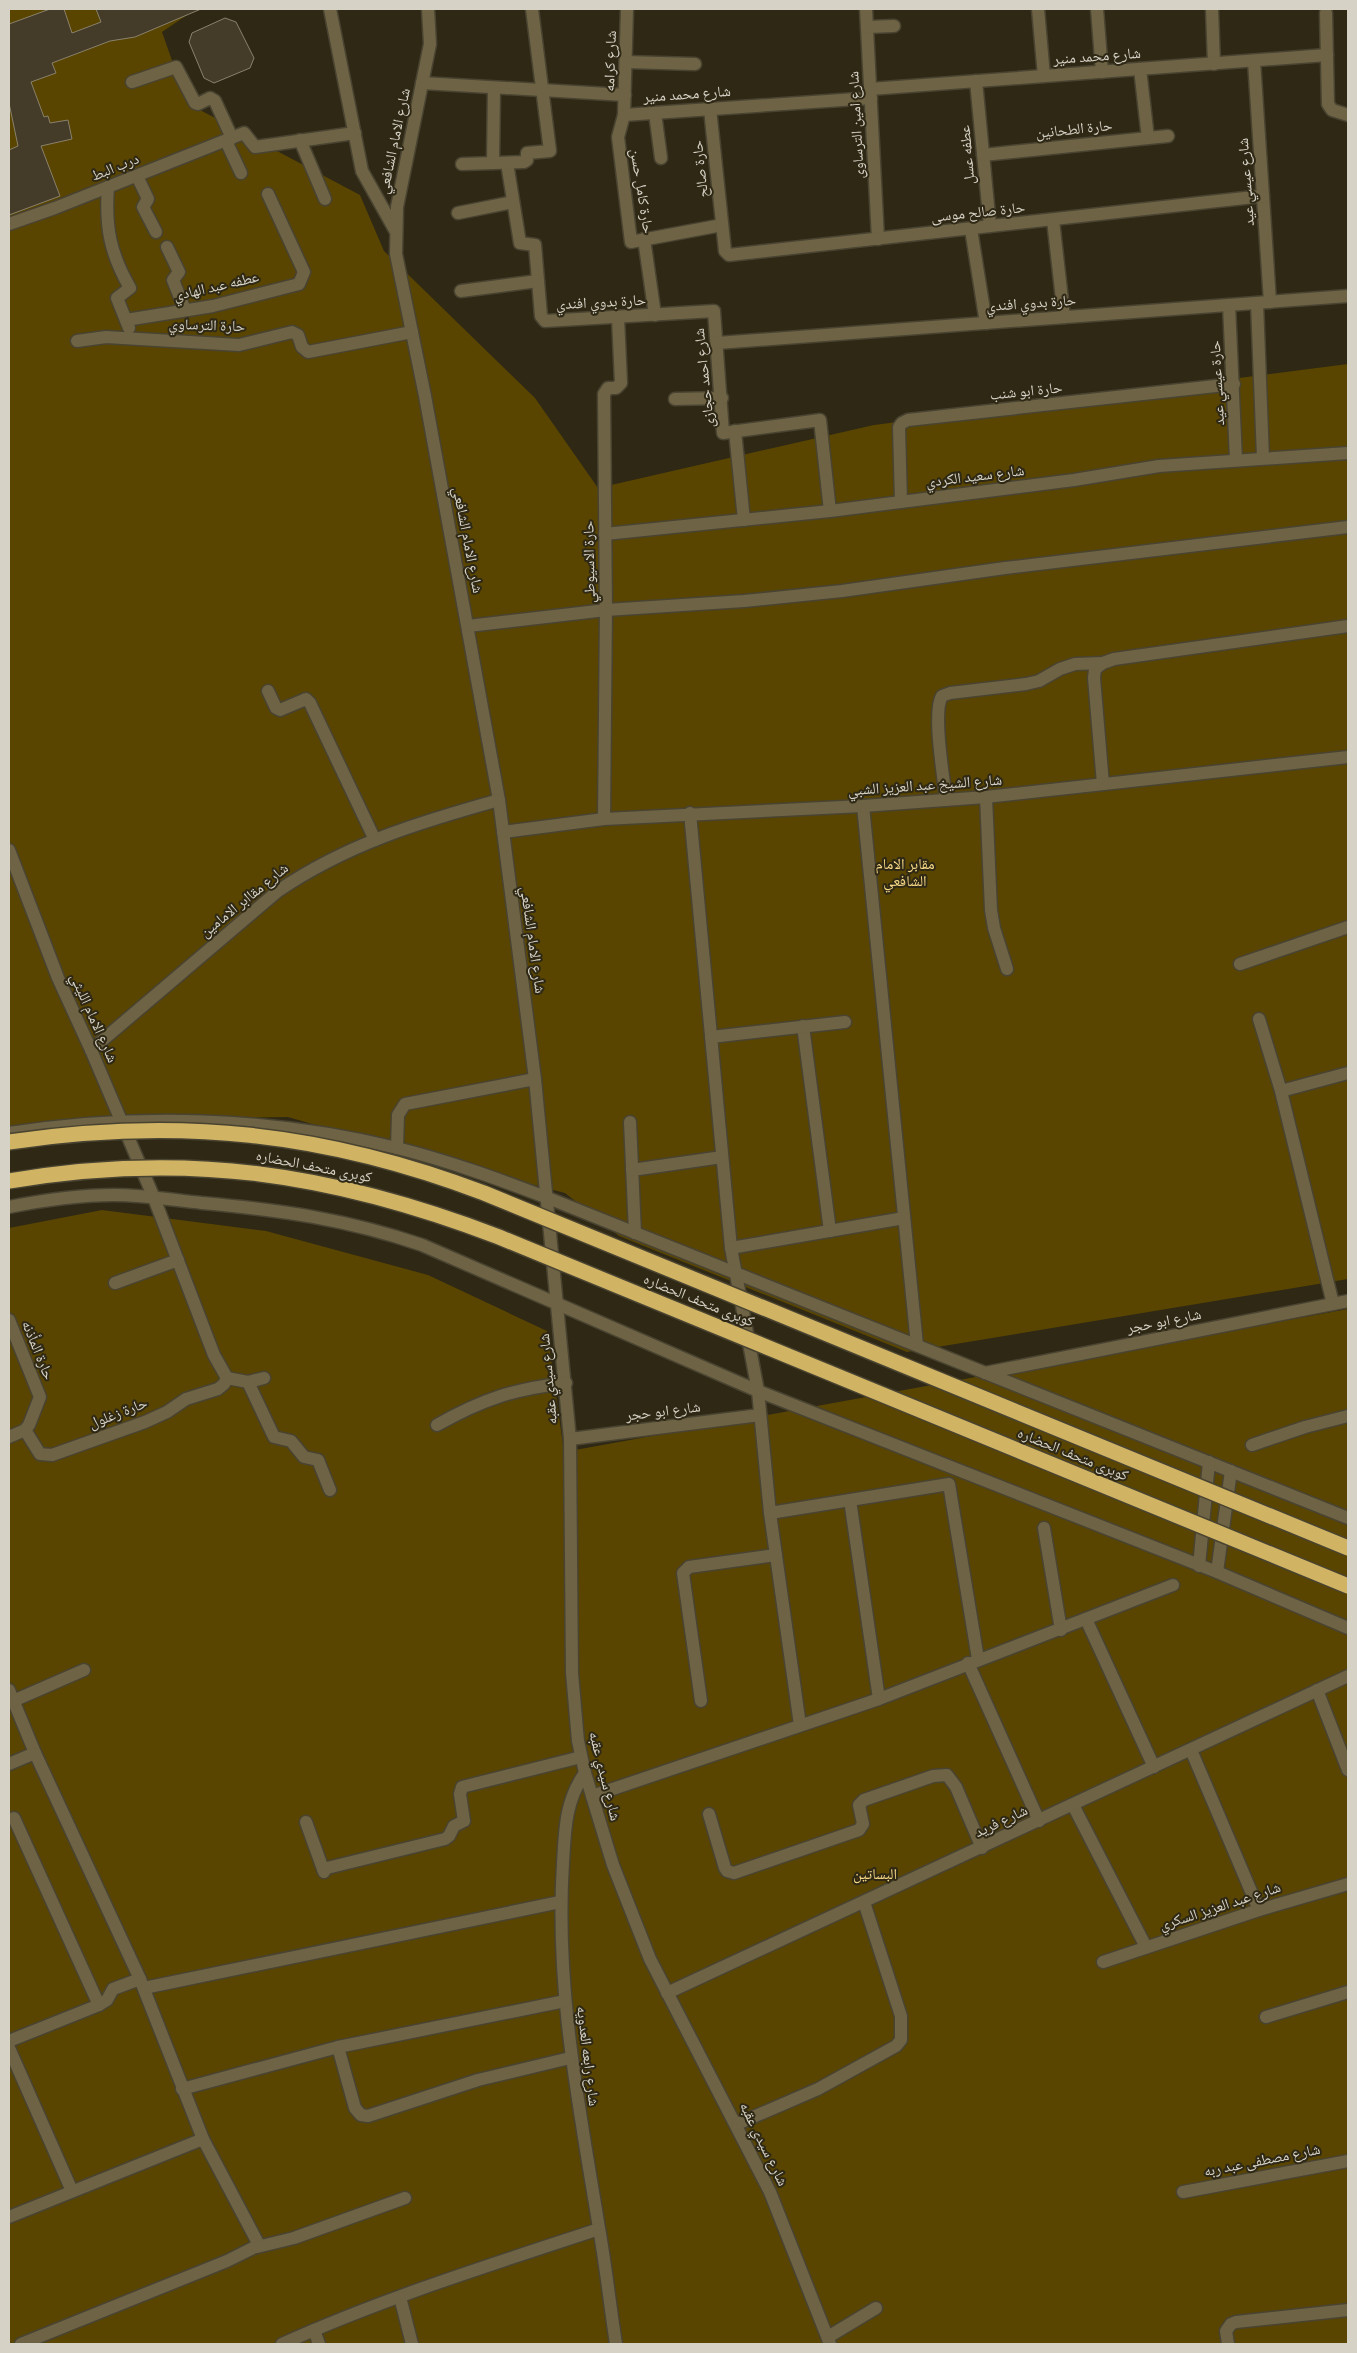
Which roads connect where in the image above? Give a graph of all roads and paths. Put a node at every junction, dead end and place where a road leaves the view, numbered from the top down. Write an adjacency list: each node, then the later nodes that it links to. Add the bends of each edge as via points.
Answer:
1 (330, 9): 31 (street)
2 (428, 9): 22 (street, شارع الامام الشافعي, via 430,44)
3 (532, 9): 24 (street)
4 (628, 9): 14 (street, شارع كرامه)
5 (866, 9): 11 (street, شارع امين الترساوى)
6 (1038, 9): 19 (street)
7 (1097, 9): 18 (street)
8 (1212, 9): 16 (street)
9 (1326, 14): 12 (street)
10 (894, 26): 11 (street)
11 (867, 27): 25 (street, شارع امين الترساوى)
12 (1327, 55): 13 (street, شارع محمد منير); 30 (street, via 1328,104 1332,110)
13 (1254, 61): 16 (street, شارع محمد منير); 45 (street, شارع عيسي عيد)
14 (626, 62): 15 (street); 26 (street, شارع كرامه)
15 (695, 64)
16 (1214, 64): 17 (street, شارع محمد منير)
17 (1140, 69): 18 (street, شارع محمد منير); 33 (street)
18 (1102, 72): 19 (street, شارع محمد منير)
19 (1044, 76): 20 (street, شارع محمد منير)
20 (976, 81): 25 (street, شارع محمد منير); 36 (street, عطفه عسل)
21 (132, 82): 34 (street, via 176,67 195,103 210,98 215,101)
22 (422, 83): 23 (street, شارع محمد منير); 54 (street, شارع الامام الشافعي, via 397,207)
23 (494, 88): 24 (street, شارع محمد منير); 38 (street)
24 (543, 90): 26 (street, شارع محمد منير); 39 (street, via 551,149 549,152 528,153 526,162)
25 (871, 94): 27 (street, شارع محمد منير); 56 (street, شارع امين الترساوى)
26 (625, 95): 29 (street, شارع كرامه)
27 (710, 109): 28 (street, شارع محمد منير); 51 (street, حارة صالح)
28 (655, 113): 29 (street, شارع محمد منير); 37 (street)
29 (624, 115): 57 (street, حارة كامل حسن, via 618,137 631,242)
30 (1348, 115)
31 (355, 133): 35 (street); 54 (street, via 362,171)
32 (1168, 136): 33 (street, حارة الطحانين)
33 (1148, 138): 36 (street, حارة الطحانين)
34 (229, 139): 35 (street, via 246,133 255,147); 41 (street); 42 (street, درب البط)
35 (300, 140): 46 (street)
36 (983, 155): 52 (street, عطفه عسل)
37 (660, 158)
38 (493, 163): 39 (street); 40 (street)
39 (507, 163): 47 (street, حارة بدوي افندي)
40 (462, 164)
41 (241, 174)
42 (137, 176): 43 (street, درب البط); 55 (street, via 148,199 143,207)
43 (108, 188): 50 (street, درب البط); 69 (street, via 106,214 110,240 118,266 130,288 117,296)
44 (268, 194): 64 (street, عطفه عبد الهادي, via 304,272 302,281)
45 (1263, 196): 49 (street, حارة صالح موسى); 62 (street, شارع عيسي عيد)
46 (324, 199)
47 (513, 202): 48 (street); 59 (street, حارة بدوي افندي, via 520,243 535,245)
48 (458, 212)
49 (1053, 220): 52 (street, حارة صالح موسى); 67 (street)
50 (9, 224)
51 (722, 224): 56 (street, حارة صالح موسى, via 725,251 729,255); 57 (street, حارة كامل حسن)
52 (990, 226): 53 (street, حارة صالح موسى)
53 (971, 229): 56 (street, حارة صالح موسى); 70 (street)
54 (396, 230): 71 (street, شارع الامام الشافعي, via 396,254)
55 (156, 232)
56 (878, 239)
57 (644, 240): 66 (street)
58 (167, 247): 64 (street, via 179,272 173,280)
59 (538, 282): 60 (street); 68 (street, حارة بدوي افندي, via 540,316 545,321)
60 (461, 291)
61 (1348, 296): 62 (street, حارة بدوي افندي)
62 (1264, 303): 63 (street, حارة بدوي افندي); 80 (street, شارع عيسي عيد)
63 (1228, 305): 67 (street, حارة بدوي افندي); 75 (street, حارة عيسي عيد)
64 (185, 310): 69 (street, عطفه عبد الهادي)
65 (714, 311): 66 (street, حارة بدوي افندي); 74 (street, شارع احمد حجازى)
66 (655, 315): 68 (street, حارة بدوي افندي)
67 (1064, 317): 70 (street, حارة بدوي افندي)
68 (618, 318): 86 (street, حارة الاسيوطي, via 621,383 616,388 608,388 604,394)
69 (126, 320): 72 (street)
70 (986, 323): 74 (street, حارة بدوي افندي)
71 (412, 332): 72 (street, حارة الترساوي, via 308,352 302,347 298,335 292,332 239,344); 88 (street, شارع الامام الشافعي)
72 (132, 337): 73 (street, حارة الترساوي)
73 (77, 341)
74 (716, 343): 76 (street, شارع احمد حجازى)
75 (1234, 384): 81 (street, حارة عيسي عيد); 82 (street, حارة ابو شنب, via 908,420 898,428)
76 (722, 398): 77 (street); 78 (street, شارع احمد حجازى, via 723,433)
77 (675, 400)
78 (736, 431): 83 (street, شارع احمد حجازى, via 820,420); 84 (street, شارع احمد حجازى)
79 (1348, 453): 80 (street, شارع سعيد الكردي)
80 (1263, 458): 81 (street, شارع سعيد الكردي)
81 (1236, 460): 82 (street, شارع سعيد الكردي, via 1159,466)
82 (901, 502): 83 (street, شارع سعيد الكردي)
83 (830, 511): 84 (street, شارع سعيد الكردي)
84 (744, 520): 86 (street, شارع سعيد الكردي)
85 (1348, 527): 87 (street, via 842,591)
86 (605, 534): 87 (street, حارة الاسيوطي)
87 (606, 610): 88 (street); 99 (street, حارة الاسيوطي)
88 (468, 626): 95 (street, شارع الامام الشافعي)
89 (1348, 626): 90 (street)
90 (1103, 663): 93 (street, via 1095,669 1094,678); 96 (street, via 1075,664 1039,681 942,696 938,724)
91 (268, 690): 101 (street, via 280,710 306,699 310,702)
92 (1348, 757): 93 (street, شارع الشيخ عبد العزيز الشبي)
93 (1103, 784): 94 (street, شارع الشيخ عبد العزيز الشبي)
94 (986, 797): 96 (street, شارع الشيخ عبد العزيز الشبي); 105 (street, via 991,910)
95 (500, 800): 100 (street, شارع الامام الشافعي); 101 (street, شارع مقاابر الامامين, via 422,821)
96 (946, 800): 97 (street, شارع الشيخ عبد العزيز الشبي)
97 (863, 806): 98 (street, شارع الشيخ عبد العزيز الشبي); 125 (street)
98 (690, 814): 99 (street, شارع الشيخ عبد العزيز الشبي); 109 (street)
99 (604, 819): 100 (street, شارع الشيخ عبد العزيز الشبي)
100 (503, 832): 112 (street, شارع الامام الشافعي)
101 (375, 840): 110 (street, شارع مقاابر الامامين, via 338,855 278,890)
102 (9, 850): 110 (street, شارع الامام الليثي, via 58,978)
103 (1348, 927): 104 (street)
104 (1240, 964)
105 (1007, 969)
106 (1259, 1019): 113 (street)
107 (845, 1022): 108 (street)
108 (803, 1026): 109 (street); 126 (street)
109 (711, 1038): 119 (street)
110 (91, 1050): 114 (street, شارع الامام الليثي)
111 (1348, 1072): 113 (street)
112 (535, 1079): 118 (street, via 405,1104 398,1114); 123 (street, شارع سيدي عقبه)
113 (1281, 1092): 134 (street)
114 (122, 1122): 116 (street); 118 (street, via 248,1124); 122 (street, شارع الامام الليثي)
115 (630, 1122): 120 (street)
116 (9, 1133)
117 (9, 1142): 157 (highway, كوبرى متحف الحضاره, bridge, via 95,1131 227,1132 315,1143 401,1164 484,1193)
118 (397, 1148): 123 (street)
119 (722, 1157): 120 (street); 128 (street)
120 (632, 1170): 127 (street)
121 (9, 1181): 162 (highway, كوبرى متحف الحضاره, bridge, via 105,1168 195,1167 285,1176 413,1206 517,1244)
122 (154, 1198): 124 (street, via 84,1196); 129 (street); 133 (street, via 296,1212 380,1230)
123 (548, 1198): 127 (street); 133 (street, شارع سيدي عقبه)
124 (9, 1207)
125 (904, 1218): 126 (street); 136 (street)
126 (830, 1231): 128 (street)
127 (635, 1233): 130 (street)
128 (731, 1248): 130 (street)
129 (178, 1260): 131 (street); 138 (street, via 214,1355)
130 (735, 1273): 136 (street); 142 (street)
131 (115, 1283)
132 (1348, 1301): 134 (street, شارع ابو حجر)
133 (557, 1302): 141 (street, شارع سيدي عقبه); 142 (street)
134 (1333, 1304): 137 (street, شارع ابو حجر)
135 (9, 1320): 146 (street, حارة المأذنه, via 40,1397)
136 (917, 1345): 137 (street)
137 (985, 1373): 150 (street)
138 (228, 1378): 140 (street); 146 (street, حارة زغلول, via 218,1389 186,1399 167,1412 52,1455 40,1454)
139 (264, 1378): 140 (street)
140 (248, 1382): 152 (street, via 274,1437 291,1441 304,1457 318,1460)
141 (566, 1382): 145 (street, via 514,1390 467,1408); 148 (street, شارع سيدي عقبه)
142 (758, 1391): 143 (street); 159 (street)
143 (760, 1415): 148 (street, شارع ابو حجر); 154 (street)
144 (1348, 1416): 149 (street)
145 (438, 1425)
146 (25, 1430): 147 (street)
147 (9, 1438)
148 (570, 1439): 176 (street, شارع سيدي عقبه, via 573,1690)
149 (1252, 1445)
150 (1209, 1462): 151 (street); 159 (street)
151 (1231, 1471): 155 (street); 160 (street)
152 (330, 1490)
153 (850, 1500): 154 (street); 166 (street, via 949,1484); 171 (street)
154 (770, 1513): 158 (street)
155 (1348, 1518)
156 (1044, 1528): 165 (street)
157 (1348, 1548)
158 (776, 1555): 172 (street, via 684,1570 682,1577); 173 (street)
159 (1199, 1566): 160 (street)
160 (1217, 1572): 164 (street)
161 (1173, 1585): 163 (street)
162 (1348, 1586)
163 (1086, 1619): 165 (street); 178 (street)
164 (1348, 1628)
165 (1061, 1630): 166 (street)
166 (973, 1661): 171 (street); 185 (street)
167 (84, 1670): 170 (street)
168 (1348, 1676): 169 (street, شارع فريد)
169 (1317, 1690): 174 (street, شارع فريد); 179 (street)
170 (11, 1695): 175 (street)
171 (879, 1699): 173 (street)
172 (701, 1701)
173 (800, 1725): 181 (street)
174 (1191, 1750): 178 (street, شارع فريد); 191 (street)
175 (35, 1753): 177 (street); 194 (street)
176 (581, 1757): 180 (street, شارع سيدي عقبه); 186 (street, via 462,1787 464,1821 454,1826 449,1836 324,1870)
177 (9, 1764)
178 (1154, 1767): 182 (street, شارع فريد)
179 (1348, 1770)
180 (585, 1773): 181 (street, شارع سيدي عقبه); 189 (street, شارع رابعه العدويه, via 575,1786 566,1816)
181 (592, 1796): 196 (street, شارع سيدي عقبه, via 613,1865)
182 (1073, 1805): 185 (street, شارع فريد); 192 (street)
183 (709, 1814): 187 (street, via 725,1868 734,1873 859,1830 863,1824 859,1805 864,1800 933,1776 948,1775)
184 (14, 1818): 198 (street)
185 (1039, 1821): 187 (street, شارع فريد)
186 (306, 1822)
187 (982, 1848): 190 (street, شارع فريد)
188 (1348, 1884): 191 (street, شارع عبد العزيز السكري)
189 (560, 1902): 194 (street); 197 (street, شارع رابعه العدويه)
190 (864, 1902): 196 (street, شارع فريد); 205 (street, via 901,2016 901,2040 837,2080)
191 (1259, 1910): 192 (street, شارع عبد العزيز السكري)
192 (1146, 1947): 193 (street, شارع عبد العزيز السكري)
193 (1103, 1962)
194 (142, 1983): 198 (street, via 113,1989); 204 (street)
195 (1348, 1992): 199 (street)
196 (667, 1993): 205 (street, شارع سيدي عقبه)
197 (565, 2001): 201 (street); 203 (street, شارع رابعه العدويه)
198 (99, 2005): 200 (street)
199 (1266, 2017)
200 (9, 2041)
201 (338, 2047): 203 (street, via 355,2108 361,2116 478,2080); 204 (street)
202 (9, 2048): 208 (street)
203 (570, 2058): 212 (street, شارع رابعه العدويه)
204 (182, 2090): 206 (street)
205 (737, 2124): 218 (street, شارع سيدي عقبه, via 770,2192)
206 (203, 2139): 208 (street); 213 (street, via 260,2245)
207 (1348, 2161): 209 (street, شارع مصطفى عبد ربه)
208 (72, 2191): 211 (street)
209 (1183, 2192)
210 (405, 2198): 213 (street)
211 (9, 2217)
212 (599, 2229): 214 (street); 223 (street, شارع رابعه العدويه)
213 (257, 2248): 219 (street)
214 (400, 2297): 217 (street); 222 (street)
215 (876, 2308): 218 (street)
216 (1348, 2310): 224 (street, via 1236,2322 1226,2331)
217 (314, 2330): 220 (street); 221 (street)
218 (829, 2340)
219 (21, 2344)
220 (282, 2344)
221 (320, 2344)
222 (412, 2344)
223 (616, 2344)
224 (1228, 2344)

